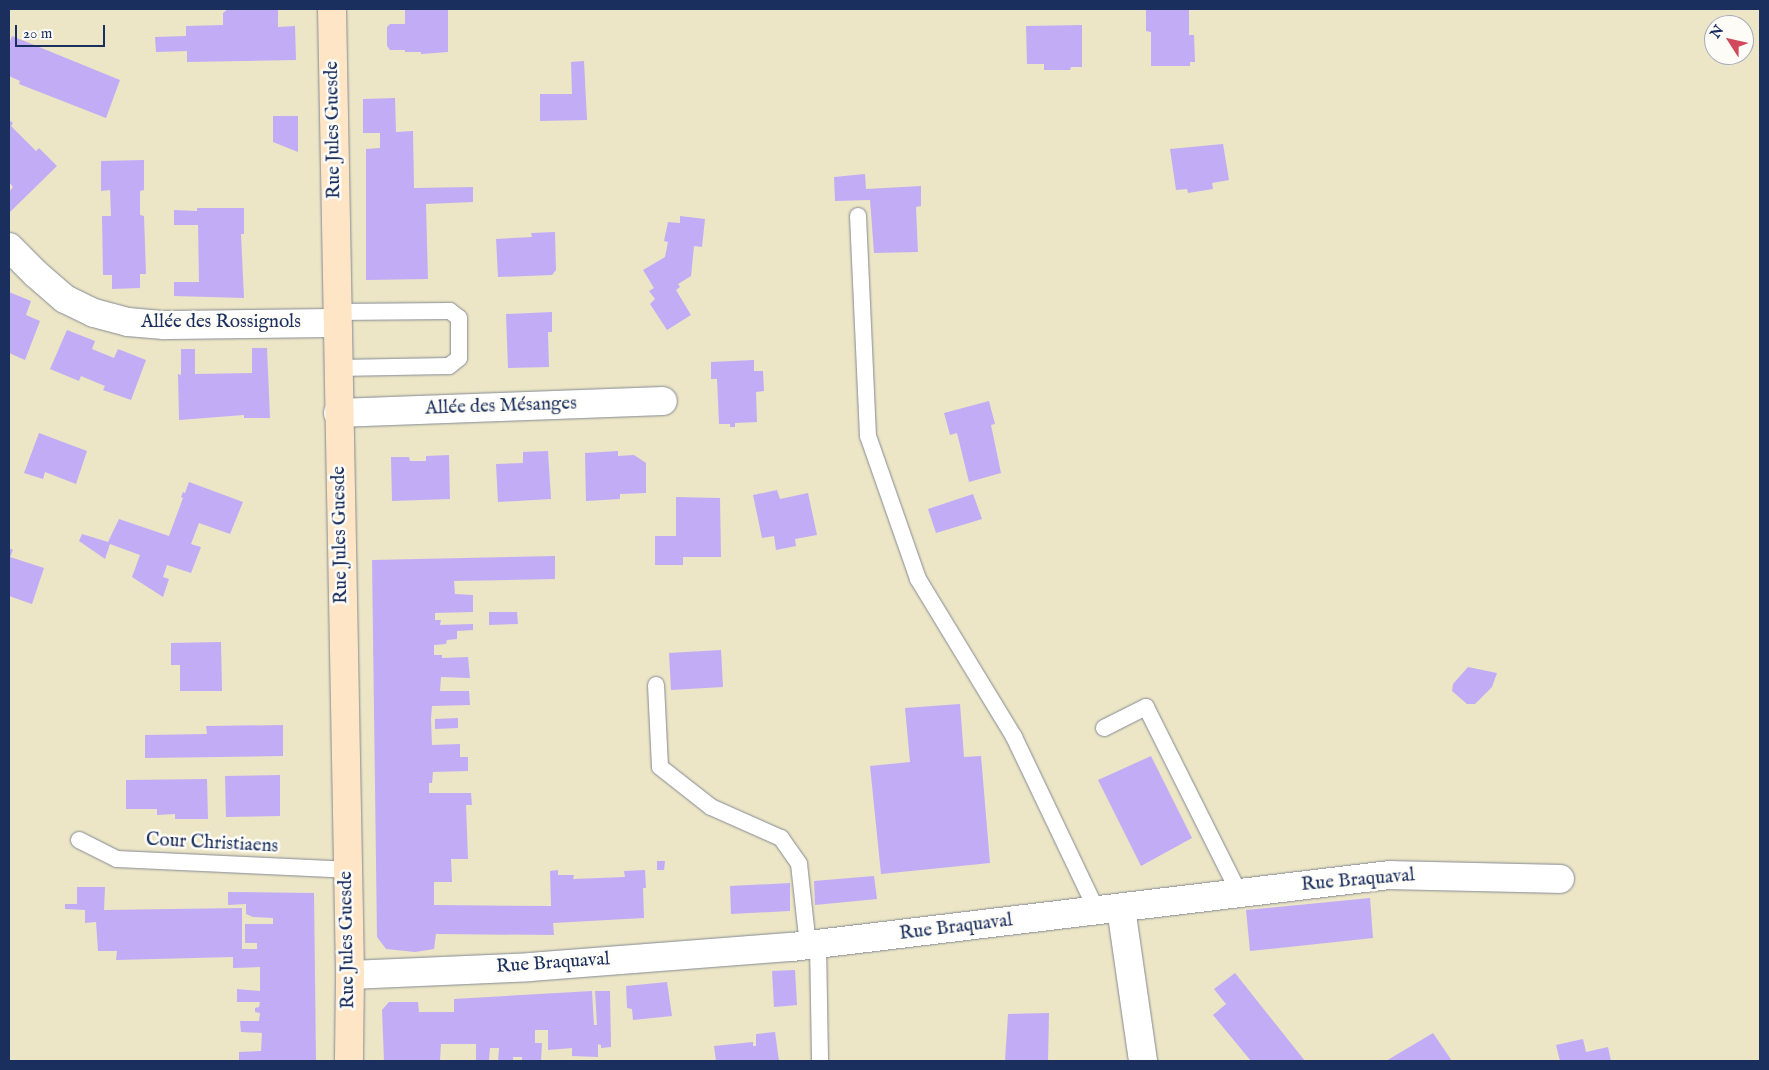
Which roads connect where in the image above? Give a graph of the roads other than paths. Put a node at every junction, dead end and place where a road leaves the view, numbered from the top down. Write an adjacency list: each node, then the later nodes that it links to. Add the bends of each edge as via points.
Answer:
1 (332, 9): 4 (main road, Rue Jules Guesde)
2 (858, 216): 14 (lane, via 868,436 918,580 1014,737)
3 (9, 247): 4 (street, Allée des Rossignols, via 65,299 94,313 128,322 164,325)
4 (337, 318): 5 (main road, Rue Jules Guesde); 5 (lane, via 450,311 459,318 459,358 449,366)
5 (338, 368): 7 (main road, Rue Jules Guesde)
6 (663, 401): 7 (street, Allée des Mésanges)
7 (338, 413): 11 (main road, Rue Jules Guesde)
8 (656, 685): 15 (lane, via 660,767 712,807 782,838 799,864)
9 (1104, 728): 13 (lane, via 1146,707)
10 (78, 840): 11 (lane, Cour Christiaens, via 117,859)
11 (347, 870): 16 (main road, Rue Jules Guesde)
12 (1560, 879): 13 (street, Rue Braquaval, via 1390,875)
13 (1239, 893): 14 (street, Rue Braquaval)
14 (1109, 910): 15 (street, Rue Braquaval); 19 (street)
15 (813, 945): 16 (street, Rue Braquaval, via 530,967); 18 (lane)
16 (350, 975): 17 (main road, Rue Jules Guesde)
17 (349, 1061)
18 (820, 1061)
19 (1143, 1061)

